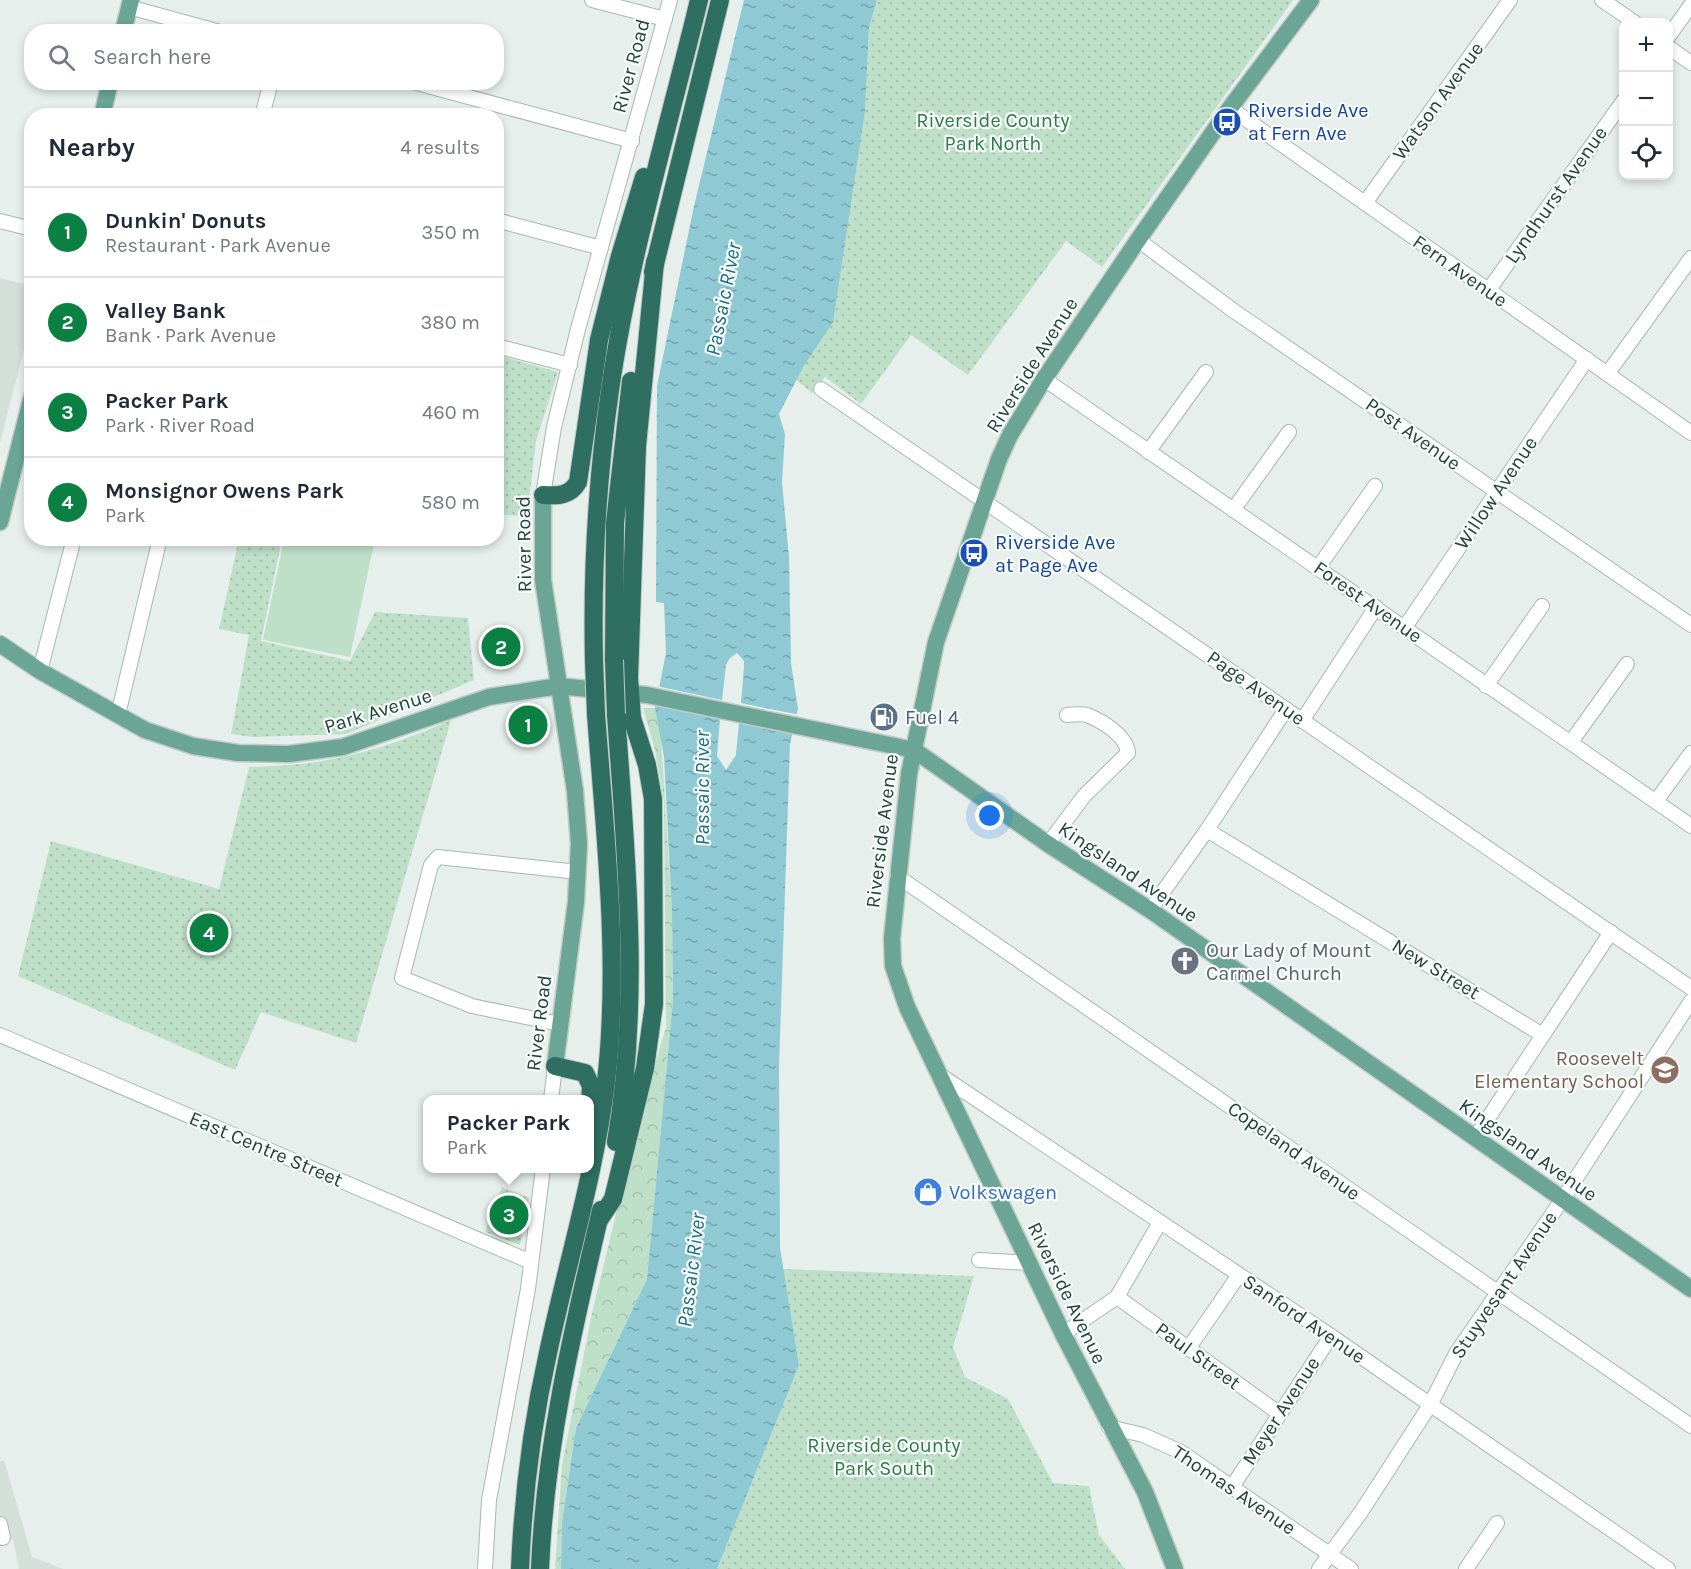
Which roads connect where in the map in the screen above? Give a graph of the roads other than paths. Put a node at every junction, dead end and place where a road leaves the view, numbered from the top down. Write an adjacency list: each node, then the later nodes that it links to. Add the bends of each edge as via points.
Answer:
1 (592, 0): 11 (street)
2 (670, 0): 11 (street, River Road)
3 (699, 0): 15 (highway)
4 (720, 0): 33 (highway)
5 (1311, 0): 24 (main road, Riverside Avenue)
6 (1510, 0): 26 (street, Watson Avenue)
7 (1602, 0): 10 (street)
8 (130, 4): 12 (main road); 13 (street)
9 (1691, 5): 14 (street)
10 (1628, 18)
11 (665, 19): 25 (street, River Road)
12 (125, 24)
13 (194, 24)
14 (1673, 29)
15 (691, 36): 48 (highway, via 656,136 608,304 594,367 578,482 562,495); 90 (highway, bridge, via 636,257 610,388 596,521 594,661 611,931 609,1050)
16 (1673, 50): 17 (street)
17 (1691, 63)
18 (108, 90): 22 (main road)
19 (269, 90): 23 (street)
20 (442, 90): 25 (street)
21 (1619, 106): 34 (street, Lyndhurst Avenue)
22 (104, 108)
23 (264, 108)
24 (1230, 108): 26 (street, Fern Avenue); 30 (main road, Riverside Avenue)
25 (632, 141): 31 (street, River Road)
26 (1365, 203): 34 (street, Fern Avenue)
27 (0, 221): 29 (street)
28 (504, 222): 31 (street)
29 (24, 227)
30 (1138, 240): 40 (main road, Riverside Avenue); 47 (street, Post Avenue)
31 (601, 248): 37 (street, River Road)
32 (1691, 258): 39 (street)
33 (655, 262): 64 (highway, via 637,446); 95 (highway, bridge, via 635,358 620,469 614,556 614,660 630,919 630,1019 620,1118)
34 (1488, 291): 36 (street, Fern Avenue)
35 (504, 348): 37 (street)
36 (1587, 359): 39 (street, Fern Avenue); 47 (street, Willow Avenue)
37 (570, 365): 48 (street, River Road)
38 (1206, 372): 45 (street)
39 (1608, 373): 44 (street, Fern Avenue)
40 (1044, 379): 45 (street, Forest Avenue); 49 (main road, Riverside Avenue, via 1010,435)
41 (821, 389): 49 (street, Page Avenue)
42 (24, 428): 51 (main road)
43 (1289, 432): 50 (street)
44 (1691, 433)
45 (1148, 452): 50 (street, Forest Avenue)
46 (1375, 486): 54 (street)
47 (1497, 492): 57 (street, Post Avenue); 58 (street, Willow Avenue)
48 (543, 495): 62 (main road, River Road, via 543,580)
49 (984, 500): 65 (street, Page Avenue); 70 (main road, Riverside Avenue, via 936,642)
50 (1233, 510): 54 (street, Forest Avenue)
51 (0, 522)
52 (72, 546): 61 (street)
53 (158, 546): 66 (street)
54 (1318, 568): 56 (street, Forest Avenue)
55 (1542, 606): 63 (street)
56 (1376, 607): 58 (street, Forest Avenue); 68 (street)
57 (1691, 625)
58 (1405, 627): 63 (street, Forest Avenue)
59 (0, 644): 61 (main road, Park Avenue)
60 (1627, 664): 69 (street)
61 (40, 671): 66 (main road, Park Avenue)
62 (559, 686): 64 (main road, Park Avenue); 66 (main road, Park Avenue, via 489,697 343,747 289,754 238,753 193,746 145,730); 76 (main road, River Road, via 578,817)
63 (1486, 686): 69 (street, Forest Avenue)
64 (638, 694): 70 (main road, Kingsland Avenue); 95 (highway, via 632,718 653,799 654,1004 645,1068 613,1199)
65 (1286, 709): 68 (street, Page Avenue); 74 (street)
66 (118, 715)
67 (1067, 715): 75 (street, via 1085,714 1116,732 1128,753 1084,796)
68 (1302, 721): 79 (street, Page Avenue)
69 (1571, 742): 72 (street, Forest Avenue)
70 (914, 750): 75 (main road, Kingsland Avenue); 77 (main road, Riverside Avenue)
71 (1691, 753): 72 (street)
72 (1656, 801): 73 (street, Forest Avenue)
73 (1691, 826)
74 (1207, 830): 78 (street); 83 (street, New Street)
75 (1048, 844): 78 (main road, Kingsland Avenue)
76 (578, 872): 82 (main road, River Road); 82 (street, via 438,857 431,865 402,978 472,1006)
77 (897, 876): 86 (main road, Riverside Avenue, via 892,919 893,966); 102 (street, Copeland Avenue)
78 (1150, 910): 89 (main road, Kingsland Avenue)
79 (1611, 932): 80 (street, Page Avenue); 83 (street)
80 (1691, 988)
81 (1691, 1002): 94 (street, Stuyvesant Avenue)
82 (560, 1024): 85 (main road, River Road)
83 (1541, 1034): 89 (street)
84 (0, 1035): 98 (street, East Centre Street)
85 (555, 1066): 87 (street, River Road); 88 (highway, via 585,1073)
86 (936, 1073): 96 (street, Sanford Avenue); 99 (main road, Riverside Avenue)
87 (552, 1095)
88 (591, 1095)
89 (1474, 1138): 94 (main road, Kingsland Avenue)
90 (594, 1150)
91 (542, 1173): 98 (street)
92 (581, 1173): 104 (highway)
93 (589, 1173): 104 (highway, bridge)
94 (1562, 1200): 101 (main road, Kingsland Avenue); 102 (street, Stuyvesant Avenue)
95 (599, 1220): 117 (highway, via 555,1422 545,1488)
96 (1160, 1222): 100 (street, Sanford Avenue); 103 (street)
97 (979, 1260): 99 (street)
98 (531, 1262): 115 (street, via 488,1515)
99 (1028, 1263): 105 (main road, Riverside Avenue)
100 (1239, 1275): 106 (street, Sanford Avenue); 107 (street)
101 (1691, 1289)
102 (1497, 1292): 108 (street, Stuyvesant Avenue, via 1457,1352); 110 (street, Copeland Avenue)
103 (1117, 1297): 105 (street); 107 (street, Paul Street)
104 (555, 1322): 116 (highway, via 530,1453)
105 (1063, 1335): 111 (main road, Riverside Avenue)
106 (1331, 1336): 108 (street, Sanford Avenue); 109 (street, Meyer Avenue)
107 (1188, 1349): 109 (street, Paul Street)
108 (1430, 1405): 114 (street, Stuyvesant Avenue); 122 (street, Sanford Avenue)
109 (1280, 1414): 112 (street, Meyer Avenue)
110 (1691, 1426)
111 (1109, 1427): 112 (street, Thomas Avenue, via 1162,1443); 118 (main road, Riverside Avenue, via 1156,1514)
112 (1232, 1487): 114 (street, Thomas Avenue)
113 (1497, 1523): 121 (street)
114 (1329, 1554): 119 (street, Stuyvesant Avenue); 120 (street, Thomas Avenue)
115 (485, 1569)
116 (520, 1569)
117 (540, 1569)
118 (1175, 1569)
119 (1319, 1569)
120 (1351, 1569)
121 (1466, 1569)
122 (1668, 1569)

